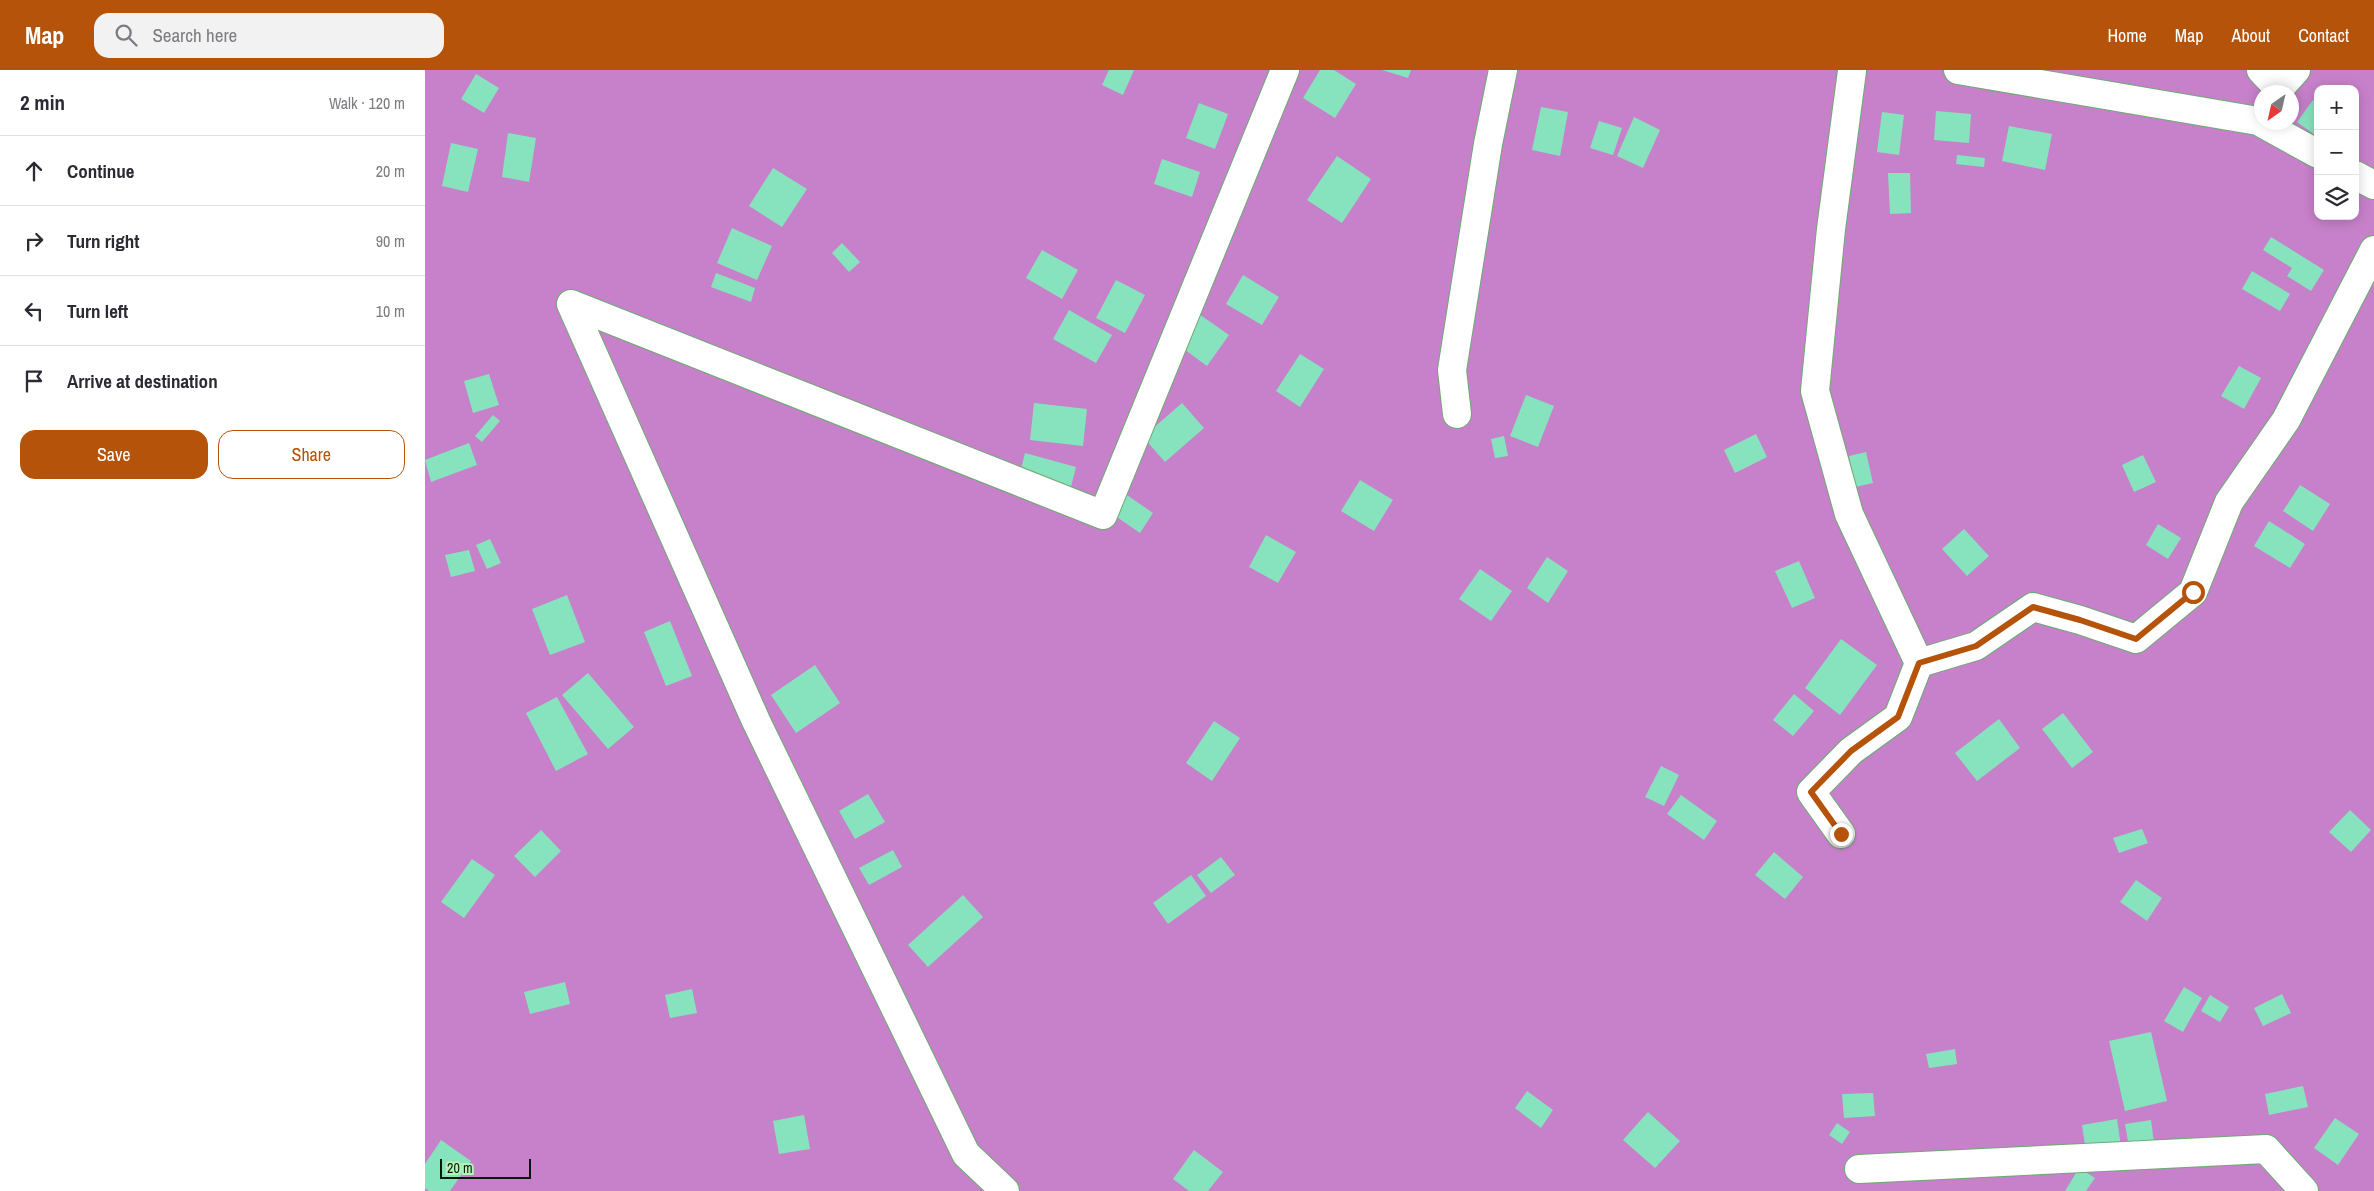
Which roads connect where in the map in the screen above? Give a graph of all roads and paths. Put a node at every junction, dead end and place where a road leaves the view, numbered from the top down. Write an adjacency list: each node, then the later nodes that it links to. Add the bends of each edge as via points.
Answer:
1 (1285, 70): 15 (street, via 1103,515 571,304 756,721 957,1136 966,1154)
2 (1503, 70): 11 (street, via 1487,144 1452,370)
3 (1852, 70): 12 (street, via 1831,229 1815,391 1849,514)
4 (1958, 70): 5 (street)
5 (2254, 118)
6 (2278, 130): 7 (street)
7 (2314, 152)
8 (2359, 177): 9 (street)
9 (2374, 185)
10 (2374, 250): 12 (street, via 2286,420 2229,502 2193,592 2136,639 2033,607 1976,646)
11 (1457, 414)
12 (1919, 663): 13 (street, via 1898,717 1851,751 1811,792)
13 (1841, 834)
14 (1859, 1169): 16 (street, via 2266,1149)
15 (1005, 1191)
16 (2304, 1191)

